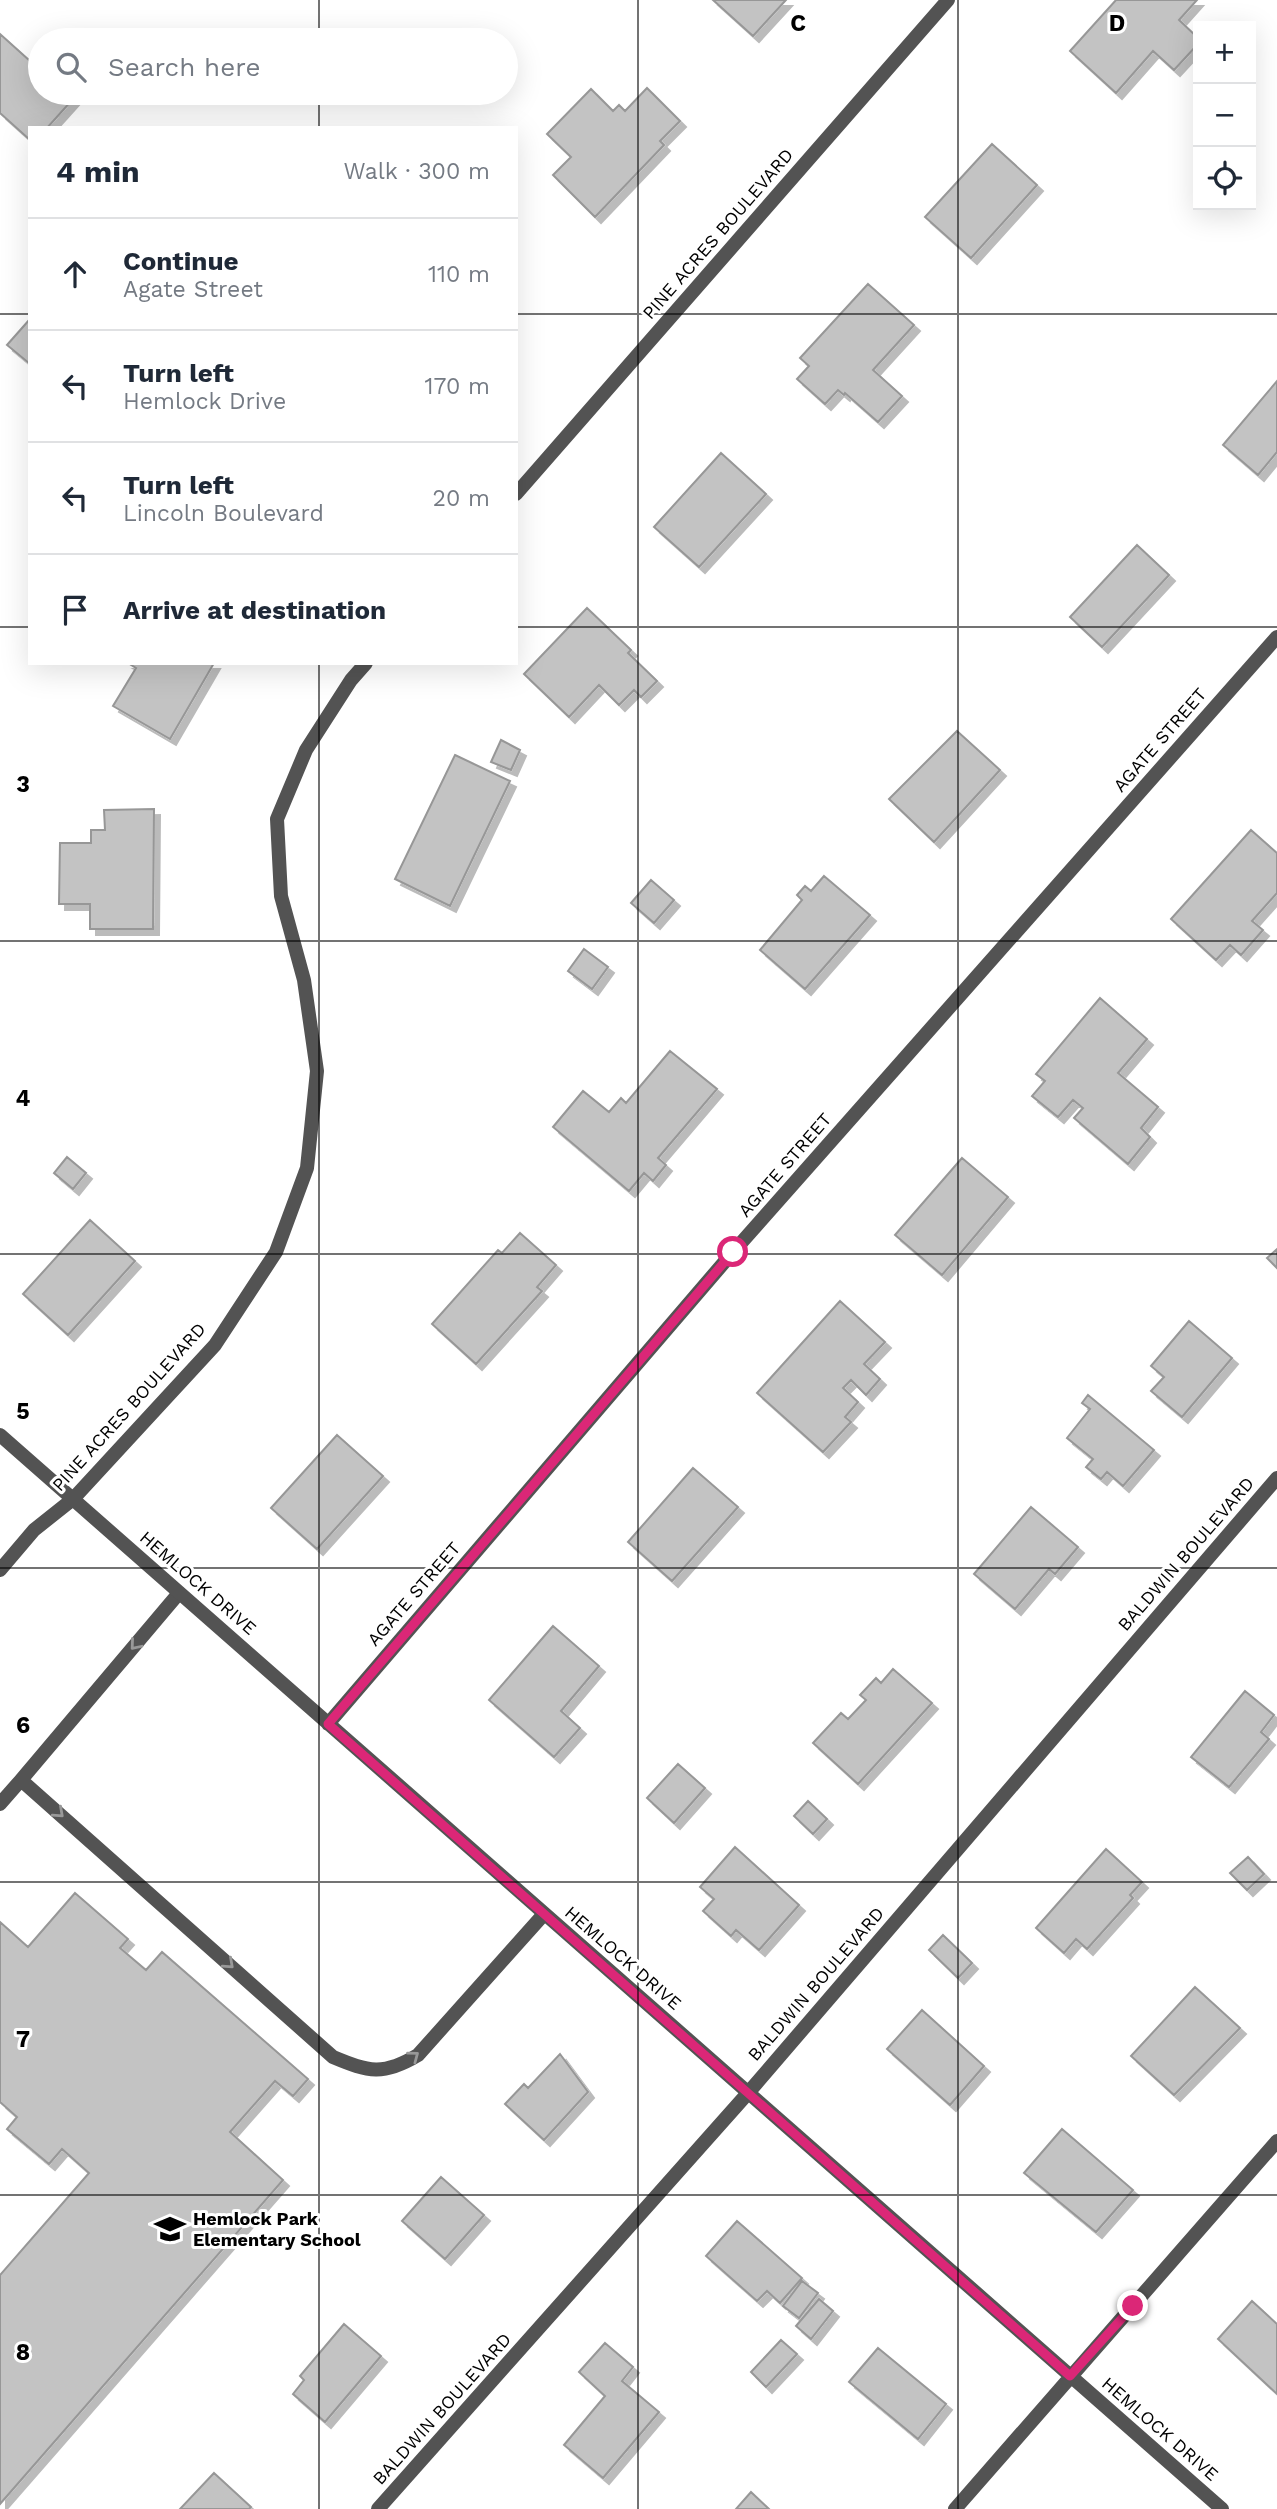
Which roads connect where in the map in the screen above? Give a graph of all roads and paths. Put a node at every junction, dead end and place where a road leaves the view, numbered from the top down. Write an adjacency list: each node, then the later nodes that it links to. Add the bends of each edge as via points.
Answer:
1 (948, 0): 2 (street, PINE ACRES BOULEVARD)
2 (518, 492)
3 (1277, 637): 10 (street, AGATE STREET, via 733,1252)
4 (364, 665): 7 (street, PINE ACRES BOULEVARD, via 306,750 276,819 282,896 304,980 317,1071 307,1168 276,1252 215,1345)
5 (0, 1435): 7 (street, HEMLOCK DRIVE)
6 (1277, 1478): 14 (street, BALDWIN BOULEVARD)
7 (74, 1499): 8 (street, PINE ACRES BOULEVARD, via 34,1530); 9 (street, HEMLOCK DRIVE)
8 (0, 1570)
9 (179, 1592): 10 (street, HEMLOCK DRIVE); 11 (street, one-way to 11)
10 (328, 1724): 13 (street, HEMLOCK DRIVE)
11 (21, 1780): 12 (street); 13 (street, one-way to 13, via 333,2057 365,2071 395,2068 418,2055)
12 (0, 1804)
13 (544, 1914): 14 (street, HEMLOCK DRIVE)
14 (748, 2093): 16 (street, HEMLOCK DRIVE); 17 (street, BALDWIN BOULEVARD)
15 (1277, 2141): 16 (street)
16 (1070, 2376): 18 (street); 19 (street, HEMLOCK DRIVE)
17 (378, 2509)
18 (955, 2509)
19 (1222, 2509)

